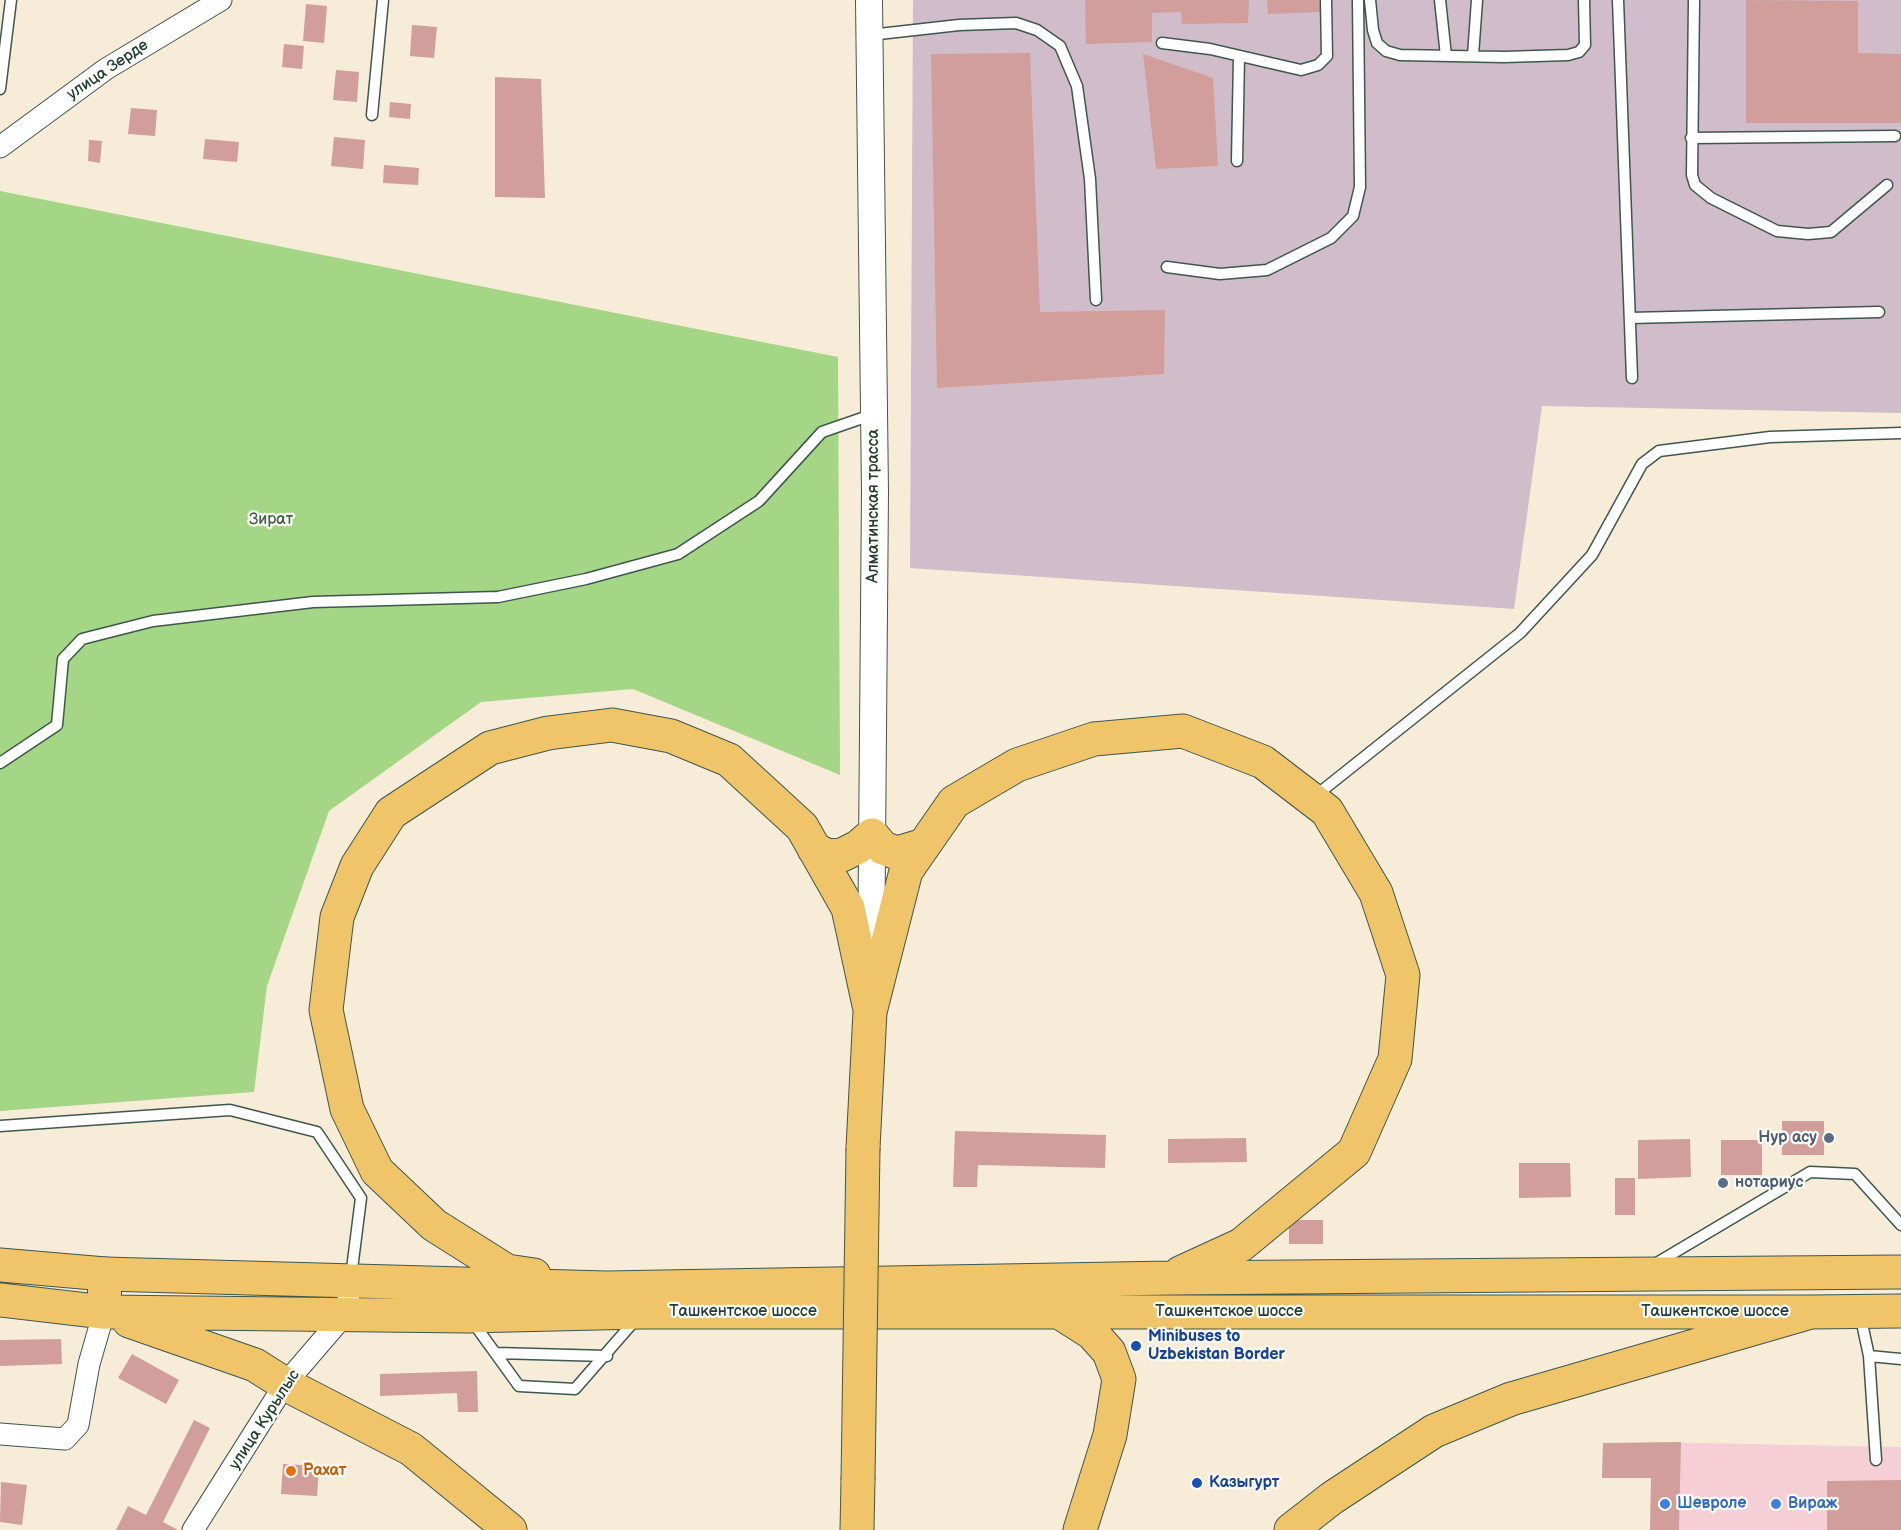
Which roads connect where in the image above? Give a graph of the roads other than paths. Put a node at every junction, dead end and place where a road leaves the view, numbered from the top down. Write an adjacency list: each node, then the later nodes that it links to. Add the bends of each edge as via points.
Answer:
1 (11, 0): 19 (lane)
2 (221, 0): 13 (street, улица Зерде)
3 (383, 0): 20 (lane)
4 (869, 0): 14 (street, Алматинская трасса)
5 (1326, 0): 18 (lane, via 1328,56 1318,65 1301,70)
6 (1358, 0): 26 (lane, via 1360,187 1353,216 1331,238 1267,270 1220,274)
7 (1370, 0): 16 (lane, via 1377,43 1386,51)
8 (1440, 0): 16 (lane)
9 (1477, 0): 17 (lane)
10 (1584, 0): 17 (lane, via 1585,45 1579,52)
11 (1618, 0): 29 (lane)
12 (1694, 0): 22 (lane)
13 (197, 8): 23 (street, улица Зерде)
14 (870, 35): 27 (lane, via 1016,23 1037,30 1060,46 1077,86 1090,179); 31 (street, Алматинская трасса)
15 (1162, 43): 18 (lane)
16 (1446, 56): 17 (lane)
17 (1473, 56)
18 (1239, 57): 24 (lane)
19 (0, 89)
20 (372, 116)
21 (1895, 136): 22 (lane)
22 (1691, 138): 25 (lane, via 1695,185 1711,198 1777,231 1831,232)
23 (0, 147)
24 (1237, 161)
25 (1887, 185)
26 (1167, 267)
27 (1096, 300)
28 (1879, 312): 29 (lane)
29 (1630, 318): 30 (lane)
30 (1632, 378)
31 (874, 414): 33 (lane, via 822,432 759,501 678,554 498,597 313,602 153,621 82,639 63,659 57,725); 35 (street, Алматинская трасса)
32 (1901, 434): 34 (lane, via 1770,437 1659,452 1642,464 1592,555 1520,633)
33 (0, 763)
34 (1311, 799): 36 (main road, via 1263,762 1183,731 1094,739 1017,765 954,802); 45 (main road, via 1327,811 1376,893 1403,975 1395,1059 1354,1152 1241,1245)
35 (872, 835): 36 (main road, via 883,848 897,853); 37 (main road, via 842,855 828,856); 38 (street, Алматинская трасса)
36 (924, 845): 38 (main road, via 906,871)
37 (814, 849): 38 (main road, via 848,908); 48 (main road, via 802,827 729,760 671,736 612,725 548,733 490,748 392,813 357,866 337,917 326,1010 348,1109 377,1171 434,1225 507,1270)
38 (870, 1012): 68 (main road, bridge, via 863,1148)
39 (0, 1126): 46 (lane, via 230,1110 317,1132 361,1198)
40 (1901, 1225): 44 (lane, via 1855,1174 1810,1172)
41 (0, 1265): 43 (main road)
42 (1901, 1272): 44 (main road)
43 (105, 1274): 46 (main road); 53 (main road)
44 (1638, 1274): 45 (main road); 55 (main road)
45 (1171, 1278): 47 (main road)
46 (351, 1280): 48 (main road); 57 (street)
47 (1038, 1280): 50 (main road); 54 (main road)
48 (606, 1288): 50 (main road)
49 (0, 1300): 53 (main road)
50 (645, 1304): 54 (main road, Ташкентское шоссе); 58 (main road); 60 (lane)
51 (1859, 1311): 52 (main road); 56 (main road); 61 (lane)
52 (1901, 1311)
53 (104, 1312): 57 (main road); 63 (main road, via 255,1365); 64 (street, via 78,1425 65,1439)
54 (1049, 1312): 55 (main road, Ташкентское шоссе); 69 (main road, via 1092,1333 1109,1352 1119,1380 1110,1435)
55 (1639, 1312): 56 (main road, Ташкентское шоссе)
56 (1811, 1312): 70 (main road, via 1511,1399 1434,1431)
57 (346, 1313): 58 (main road); 63 (street, улица Курылыс)
58 (468, 1316): 59 (lane)
59 (496, 1353): 60 (lane); 60 (lane, via 519,1386 575,1389)
60 (607, 1356)
61 (1869, 1356): 62 (lane); 65 (lane)
62 (1901, 1359)
63 (285, 1384): 66 (street, улица Курылыс); 67 (main road, via 411,1449)
64 (0, 1434)
65 (1876, 1461)
66 (193, 1530)
67 (510, 1530)
68 (857, 1530)
69 (1080, 1530)
70 (1291, 1530)

